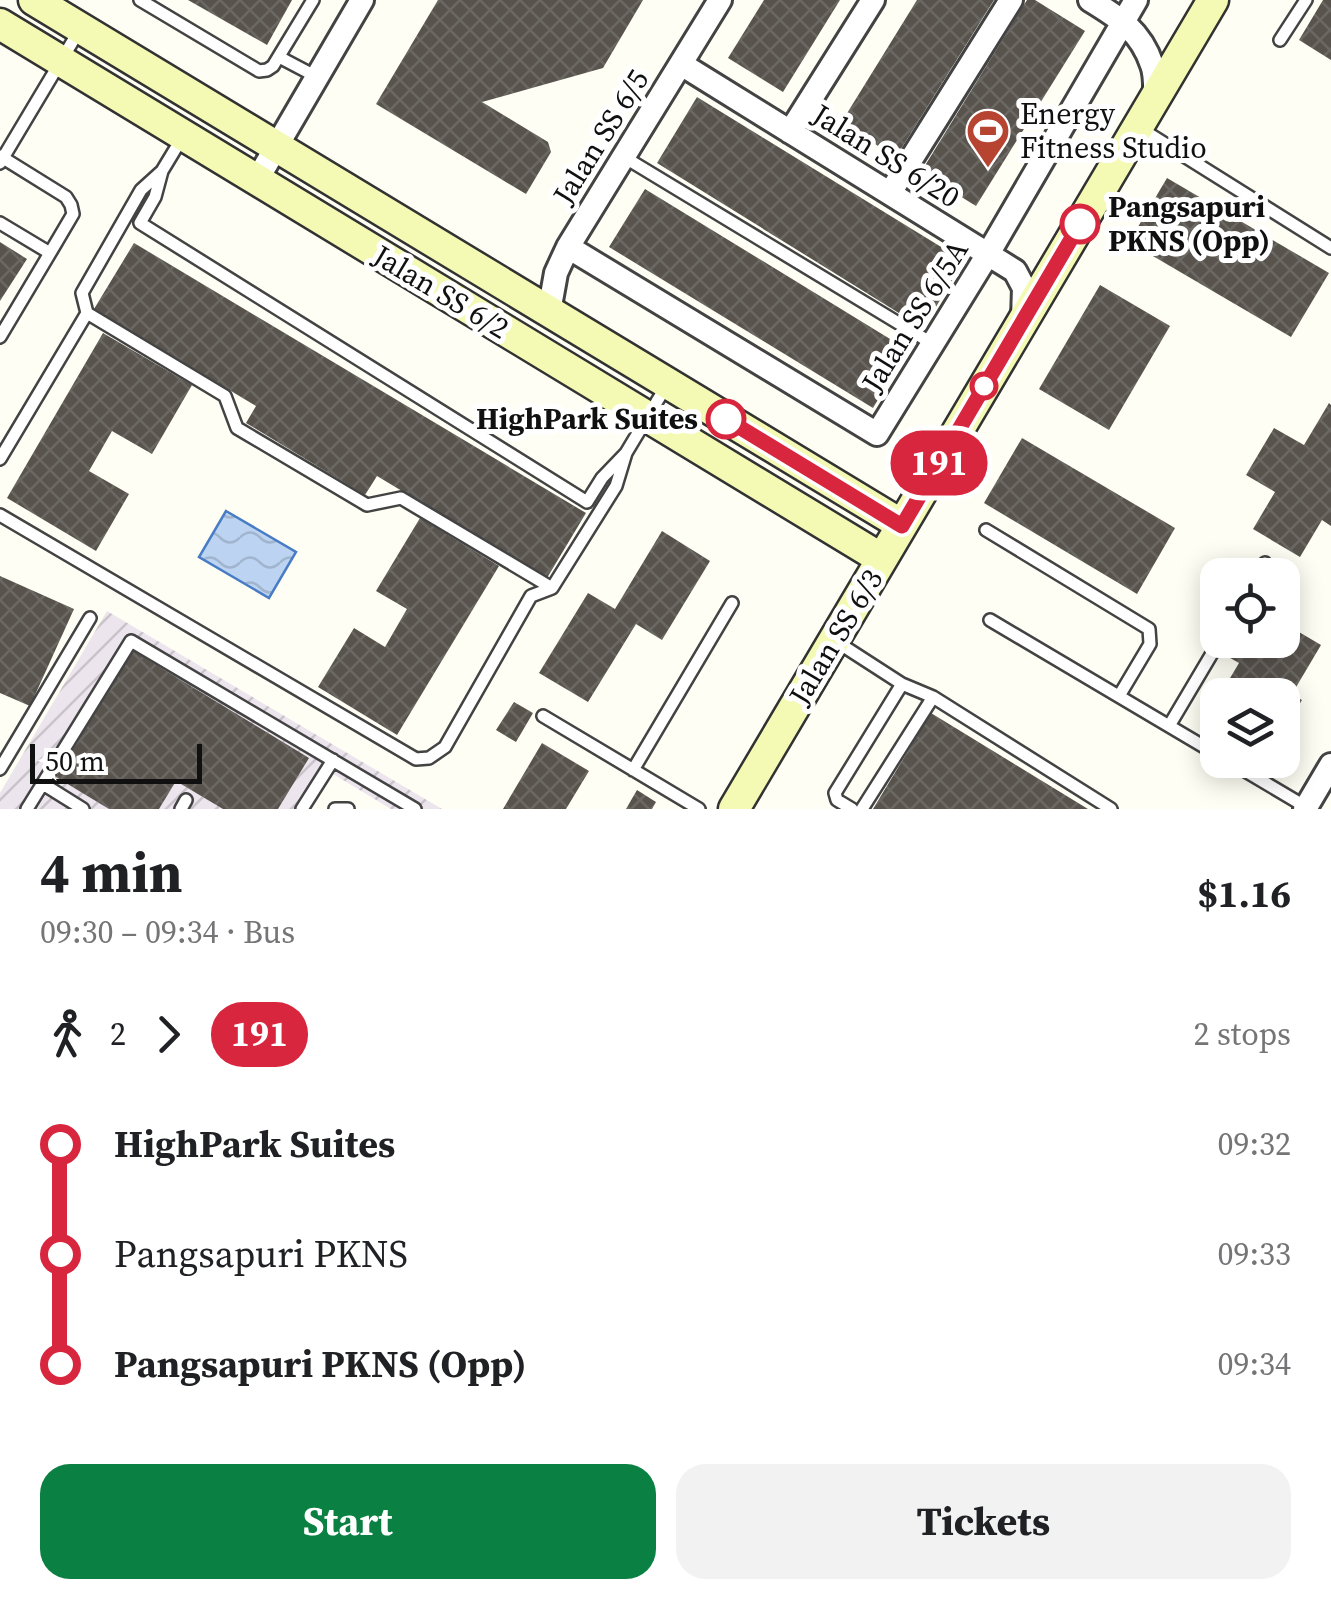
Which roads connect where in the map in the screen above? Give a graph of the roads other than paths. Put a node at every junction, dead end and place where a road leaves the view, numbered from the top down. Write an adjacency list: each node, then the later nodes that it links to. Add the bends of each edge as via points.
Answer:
1 (34, 0): 13 (street, Jalan SS 6/2)
2 (140, 0): 15 (lane, via 259,71)
3 (313, 0): 15 (lane)
4 (362, 0): 18 (street)
5 (720, 0): 17 (street, Jalan SS 6/5)
6 (873, 0): 21 (street)
7 (1011, 0): 28 (street)
8 (1090, 0): 11 (street)
9 (1214, 0): 19 (street, Jalan SS 6/3)
10 (1306, 0): 14 (lane)
11 (1130, 10): 19 (street, via 1154,67); 33 (street, Jalan SS 6/5A)
12 (0, 24): 16 (street, Jalan SS 6/2)
13 (81, 28): 16 (lane); 23 (street, Jalan SS 6/2)
14 (1280, 40)
15 (279, 57): 18 (lane)
16 (61, 62): 22 (street, Jalan SS 6/2); 25 (lane)
17 (681, 64): 21 (street, Jalan SS 6/20); 24 (street, Jalan SS 6/5)
18 (317, 77): 23 (street)
19 (1155, 98): 20 (street, Jalan SS 6/3)
20 (1138, 127): 31 (lane); 36 (street, Jalan SS 6/3)
21 (790, 132): 28 (street, Jalan SS 6/20)
22 (183, 136): 26 (lane); 27 (street, Jalan SS 6/2)
23 (277, 147): 27 (street); 34 (street, Jalan SS 6/2)
24 (624, 157): 30 (street, Jalan SS 6/5); 38 (lane)
25 (1, 159): 32 (lane, via 71,205 73,214)
26 (162, 171): 35 (lane, via 141,190 82,292); 41 (lane, via 140,223 588,502)
27 (257, 180): 40 (street, Jalan SS 6/2)
28 (890, 193): 33 (street, Jalan SS 6/20)
29 (0, 223): 32 (lane)
30 (568, 247): 34 (street, Jalan SS 6/5); 38 (street, Jalan SS 6/5A, via 877,434)
31 (1331, 248)
32 (50, 253): 37 (lane)
33 (988, 254): 36 (street, Jalan SS 6/20, via 1016,271 1024,288); 38 (street, Jalan SS 6/5A)
34 (549, 312): 39 (street, Jalan SS 6/2)
35 (87, 313): 42 (lane); 47 (lane, via 225,396 238,428 350,495 367,504 401,498)
36 (1023, 322): 44 (street, Jalan SS 6/3)
37 (0, 336)
38 (933, 344)
39 (668, 384): 40 (lane); 44 (street, Jalan SS 6/2)
40 (648, 417): 41 (lane); 46 (street, Jalan SS 6/2)
41 (626, 453): 47 (lane, via 616,486)
42 (0, 460)
43 (0, 515): 47 (lane, via 416,760 445,746 532,596)
44 (902, 526): 46 (street, Jalan SS 6/3)
45 (986, 530): 54 (lane, via 1149,629 1150,644)
46 (882, 559): 51 (street, Jalan SS 6/3)
47 (552, 588)
48 (732, 603): 62 (lane)
49 (90, 618): 61 (lane)
50 (990, 620): 54 (lane)
51 (834, 640): 53 (lane); 73 (street, Jalan SS 6/3)
52 (1209, 658): 57 (lane)
53 (902, 684): 55 (lane); 74 (lane, via 835,793)
54 (1119, 696): 57 (lane)
55 (933, 697): 75 (lane); 76 (lane)
56 (542, 716): 62 (lane)
57 (1169, 726): 58 (lane)
58 (1200, 744)
59 (333, 760): 64 (lane, via 131,641); 68 (lane); 71 (lane)
60 (1331, 765): 65 (street)
61 (0, 768)
62 (633, 770): 72 (lane)
63 (1257, 778): 65 (lane)
64 (42, 784): 66 (lane); 67 (lane)
65 (1306, 808)
66 (27, 809)
67 (83, 809)
68 (302, 809)
69 (335, 809): 70 (lane)
70 (348, 809)
71 (415, 809)
72 (699, 809)
73 (734, 809)
74 (852, 809)
75 (862, 809)
76 (1110, 809)

